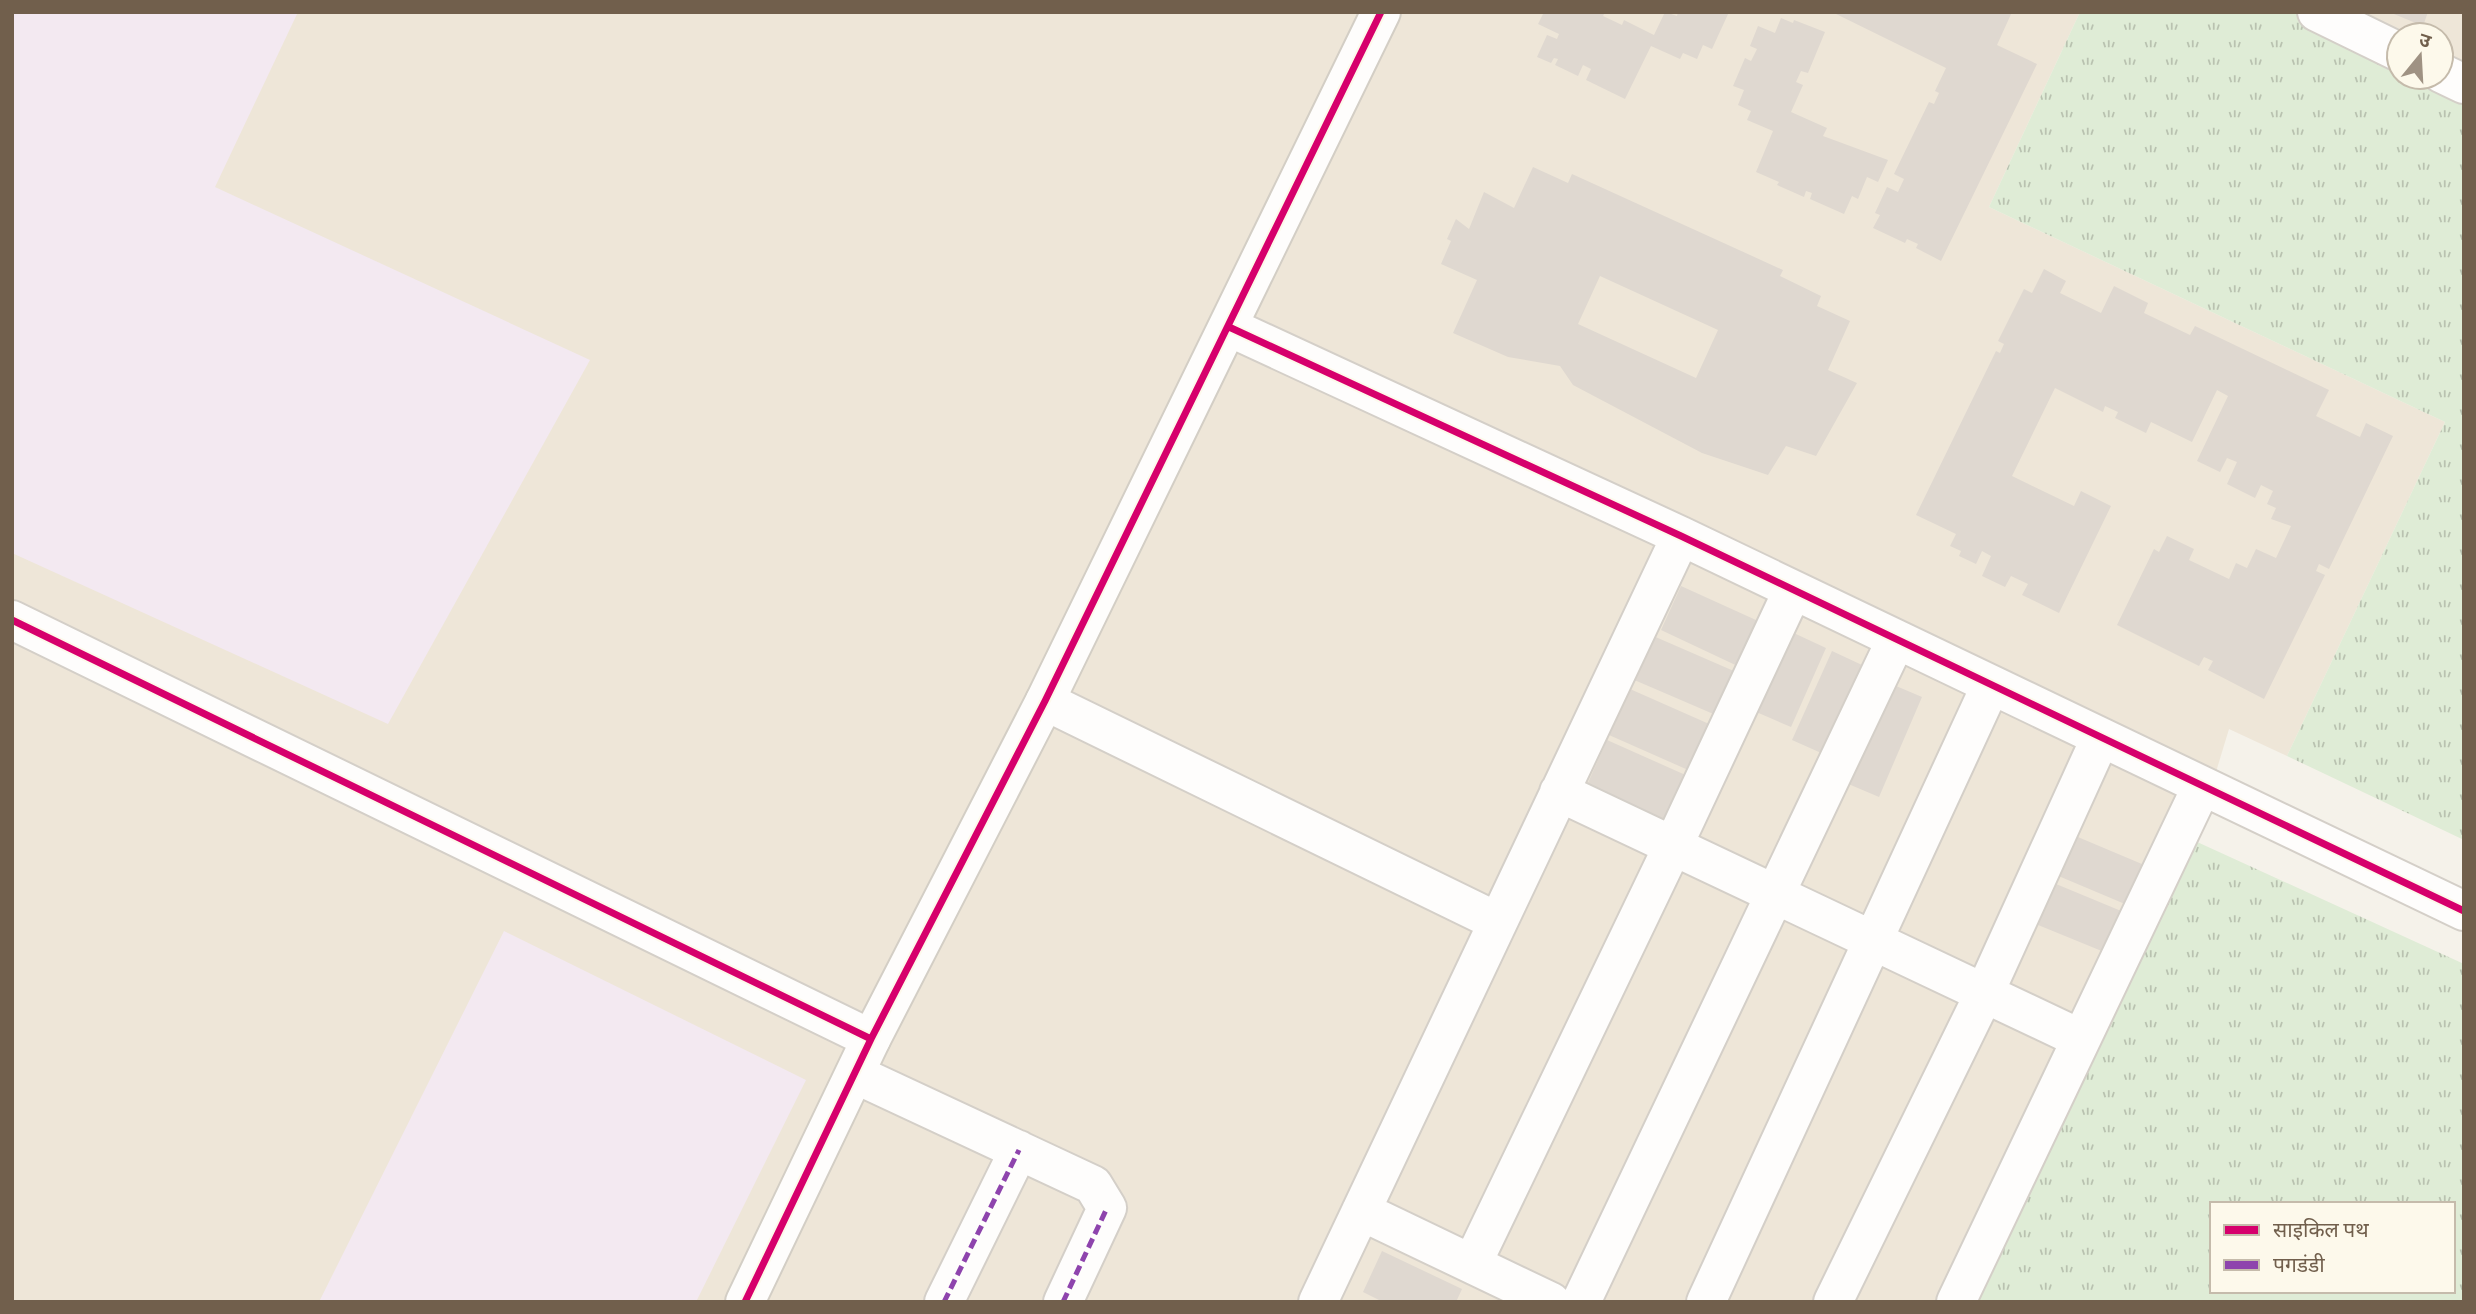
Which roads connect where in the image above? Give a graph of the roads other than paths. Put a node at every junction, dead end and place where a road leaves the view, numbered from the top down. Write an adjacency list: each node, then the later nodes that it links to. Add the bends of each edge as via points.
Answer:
1 (1381, 12): 4 (street)
2 (2317, 12): 3 (street)
3 (2385, 45)
4 (1229, 327): 5 (street); 10 (street)
5 (1681, 536): 6 (street); 13 (street)
6 (1793, 590): 8 (street); 14 (street)
7 (12, 620): 21 (street)
8 (1896, 640): 9 (street); 15 (street)
9 (1991, 685): 11 (street); 18 (street)
10 (1045, 701): 17 (street); 21 (street)
11 (2101, 737): 12 (street); 19 (street)
12 (2202, 786): 16 (street); 20 (street)
13 (1559, 792): 14 (street); 17 (street)
14 (1673, 846): 15 (street); 25 (street)
15 (1776, 895): 18 (street); 31 (street)
16 (2464, 911)
17 (1498, 922): 24 (street)
18 (1874, 942): 19 (street); 32 (street)
19 (1984, 994): 20 (street); 33 (street)
20 (2081, 1039): 34 (street)
21 (871, 1040): 22 (street)
22 (855, 1074): 23 (street); 26 (street)
23 (1019, 1150): 27 (street); 28 (street, via 1093,1185 1107,1208)
24 (1361, 1211): 25 (street); 29 (street)
25 (1472, 1264): 30 (street)
26 (746, 1302)
27 (944, 1302)
28 (1063, 1302)
29 (1318, 1302)
30 (1551, 1302)
31 (1581, 1302)
32 (1706, 1302)
33 (1833, 1302)
34 (1956, 1302)

